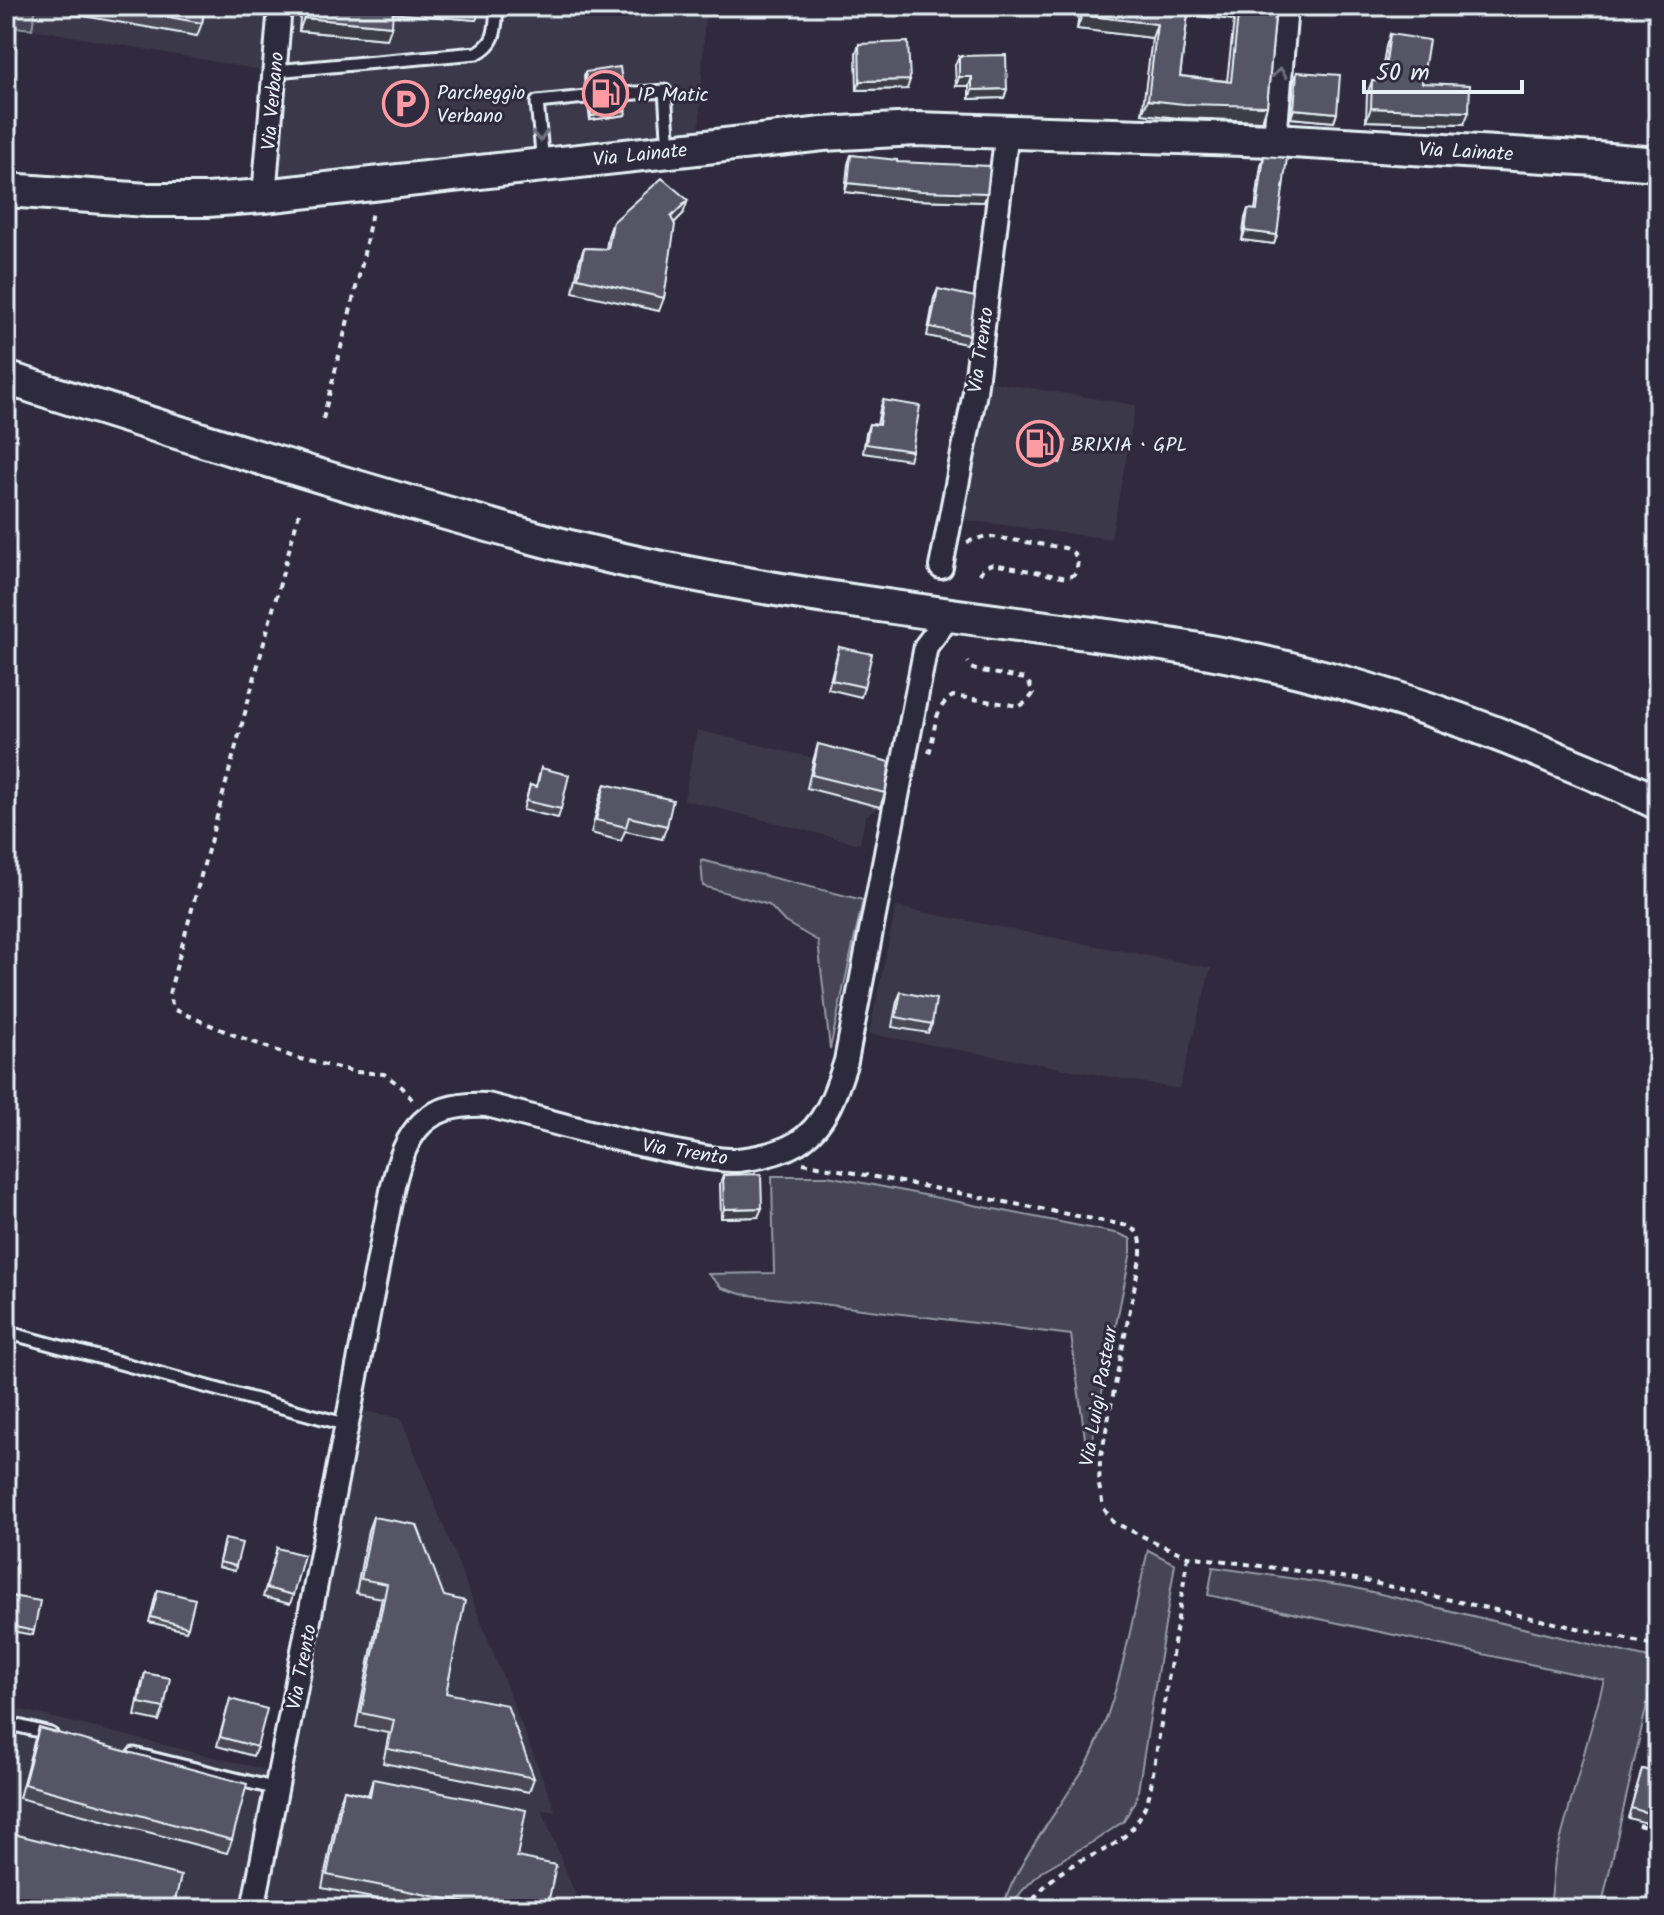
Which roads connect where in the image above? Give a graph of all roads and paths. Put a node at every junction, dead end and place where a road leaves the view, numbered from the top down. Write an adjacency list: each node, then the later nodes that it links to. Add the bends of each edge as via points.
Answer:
1 (280, 6): 4 (street, Via Verbano)
2 (497, 6): 4 (lane, via 494,38 477,53)
3 (1286, 6): 8 (street, one-way to 3)
4 (275, 71): 14 (street, Via Verbano)
5 (622, 94): 9 (lane, via 665,91)
6 (586, 97): 10 (lane, one-way to 10, via 537,102)
7 (1007, 131): 8 (main road, Via Lainate); 9 (main road, Via Lainate, via 823,134); 18 (street, Via Trento, via 977,378)
8 (1275, 140): 11 (main road, Via Lainate)
9 (669, 150): 10 (main road, Via Lainate)
10 (543, 164): 12 (main road, Via Lainate)
11 (1658, 164)
12 (377, 183): 14 (main road, Via Lainate); 16 (path)
13 (6, 190): 14 (main road, Via Lainate, via 147,200)
14 (264, 196)
15 (6, 378): 21 (main road, via 559,545 667,569)
16 (323, 419)
17 (299, 513): 27 (path, via 169,994 173,1009 296,1058 384,1074 413,1100)
18 (946, 539): 19 (street, Via Trento); 20 (path, via 964,542 986,536 1065,548 1078,557 1075,574 1067,578 993,564)
19 (941, 567)
20 (979, 576)
21 (911, 609): 22 (main road); 23 (street)
22 (950, 615): 23 (street); 26 (main road, via 1149,642 1321,676 1507,737)
23 (926, 646): 25 (street, Via Trento)
24 (968, 662): 25 (path, via 976,670 1025,679 1033,694 1020,706 953,696 939,708 926,757)
25 (904, 757): 28 (street, Via Trento, via 836,1093 820,1122 797,1143)
26 (1658, 803)
27 (423, 1122): 28 (street, Via Trento, via 451,1106 487,1105 698,1156 737,1160); 30 (street, Via Trento, via 399,1162)
28 (773, 1154): 31 (path, Via Luigi Pasteur, via 1129,1226 1137,1232 1141,1254 1099,1485 1103,1507 1113,1522)
29 (6, 1332): 30 (lane)
30 (348, 1426): 36 (street, Via Trento)
31 (1188, 1556): 32 (path, Via Luigi Pasteur, via 1356,1579); 40 (path, via 1146,1804 1129,1832 1067,1867)
32 (1658, 1646)
33 (6, 1723): 34 (lane)
34 (66, 1738)
35 (126, 1752): 36 (lane)
36 (277, 1789): 39 (street, Via Trento)
37 (1638, 1825): 38 (path)
38 (1658, 1830)
39 (253, 1909)
40 (1027, 1909)

